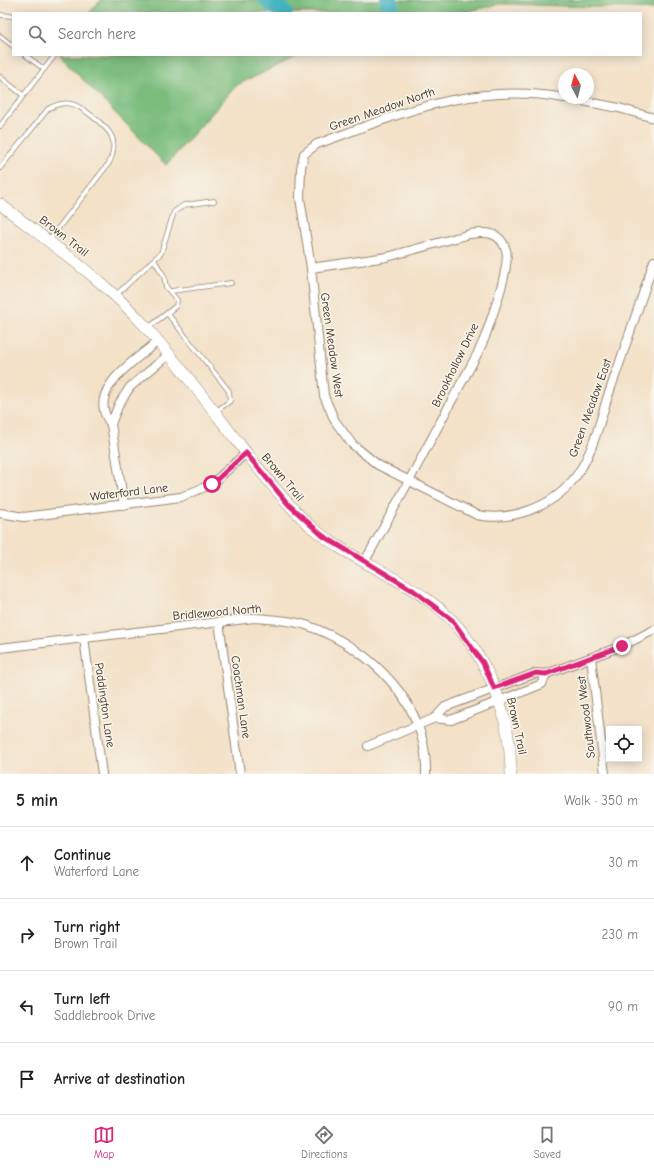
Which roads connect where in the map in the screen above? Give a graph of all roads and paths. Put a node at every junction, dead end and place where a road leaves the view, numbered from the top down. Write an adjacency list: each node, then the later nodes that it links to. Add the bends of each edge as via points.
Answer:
1 (0, 15): 2 (lane)
2 (12, 16)
3 (0, 36): 4 (lane)
4 (12, 45)
5 (26, 56): 7 (lane)
6 (54, 56): 7 (lane)
7 (44, 69): 9 (lane)
8 (0, 77): 9 (lane)
9 (24, 95): 13 (lane)
10 (558, 97): 17 (street, Green Meadow North, via 517,93 452,99 416,108 317,144 304,154 301,160)
11 (594, 103): 12 (street, Green Meadow North)
12 (654, 118)
13 (0, 126)
14 (0, 160): 15 (lane)
15 (4, 163): 16 (lane); 20 (lane, via 48,109 55,105 78,105 111,134 114,147 109,163)
16 (0, 168)
17 (300, 198): 23 (street, Green Meadow West)
18 (214, 201): 21 (lane, via 184,205 174,212 162,253)
19 (1, 205): 20 (street, Brown Trail)
20 (49, 241): 26 (street, Brown Trail)
21 (154, 260): 25 (lane, via 164,276 166,287); 26 (lane)
22 (654, 260): 34 (street, Green Meadow East, via 592,446 573,481 559,495 522,513 487,517 477,515)
23 (311, 268): 34 (street, Green Meadow West, via 324,396 335,421 352,444 378,464); 34 (street, Brookhollow Drive, via 387,257 470,234 492,233 503,242 507,255 504,276 484,338)
24 (230, 284): 25 (lane)
25 (171, 291): 27 (lane, via 177,300 176,306)
26 (116, 296): 28 (street, Brown Trail)
27 (167, 313): 28 (lane); 31 (lane, via 229,391 230,401)
28 (147, 329): 29 (street, Brown Trail)
29 (158, 342): 30 (street, Brown Trail); 32 (street, via 119,374 105,392 104,415)
30 (168, 355): 31 (street, Brown Trail); 32 (street, via 130,387 119,404)
31 (215, 413): 33 (street, Brown Trail)
32 (111, 424): 35 (street)
33 (246, 453): 35 (street, Waterford Lane, via 212,484 182,497); 37 (street, Brown Trail, via 307,523 323,536)
34 (410, 481): 37 (street, Brookhollow Drive)
35 (124, 504): 36 (street, Waterford Lane, via 24,517)
36 (0, 513)
37 (365, 561): 44 (street, Brown Trail, via 414,591 452,620 483,663)
38 (219, 622): 40 (street, Bridlewood North); 47 (street, Bridlewood North, via 254,618 285,620 327,634 370,661 389,678 405,697); 50 (street, Coachman Lane)
39 (654, 630): 42 (street)
40 (84, 638): 41 (street, Bridlewood North); 49 (street, Paddington Lane)
41 (0, 648)
42 (591, 658): 43 (street); 53 (street, Southwood West)
43 (546, 674): 44 (street, via 536,673); 45 (street, via 542,684)
44 (494, 688): 45 (street, Brown Trail); 46 (street, via 445,707)
45 (500, 702): 46 (street, via 451,720); 52 (street, Brown Trail, via 508,739)
46 (435, 718): 47 (street)
47 (418, 725): 48 (street); 51 (street, Bridlewood North, via 424,745)
48 (368, 746)
49 (102, 774)
50 (240, 774)
51 (426, 774)
52 (511, 774)
53 (604, 774)

